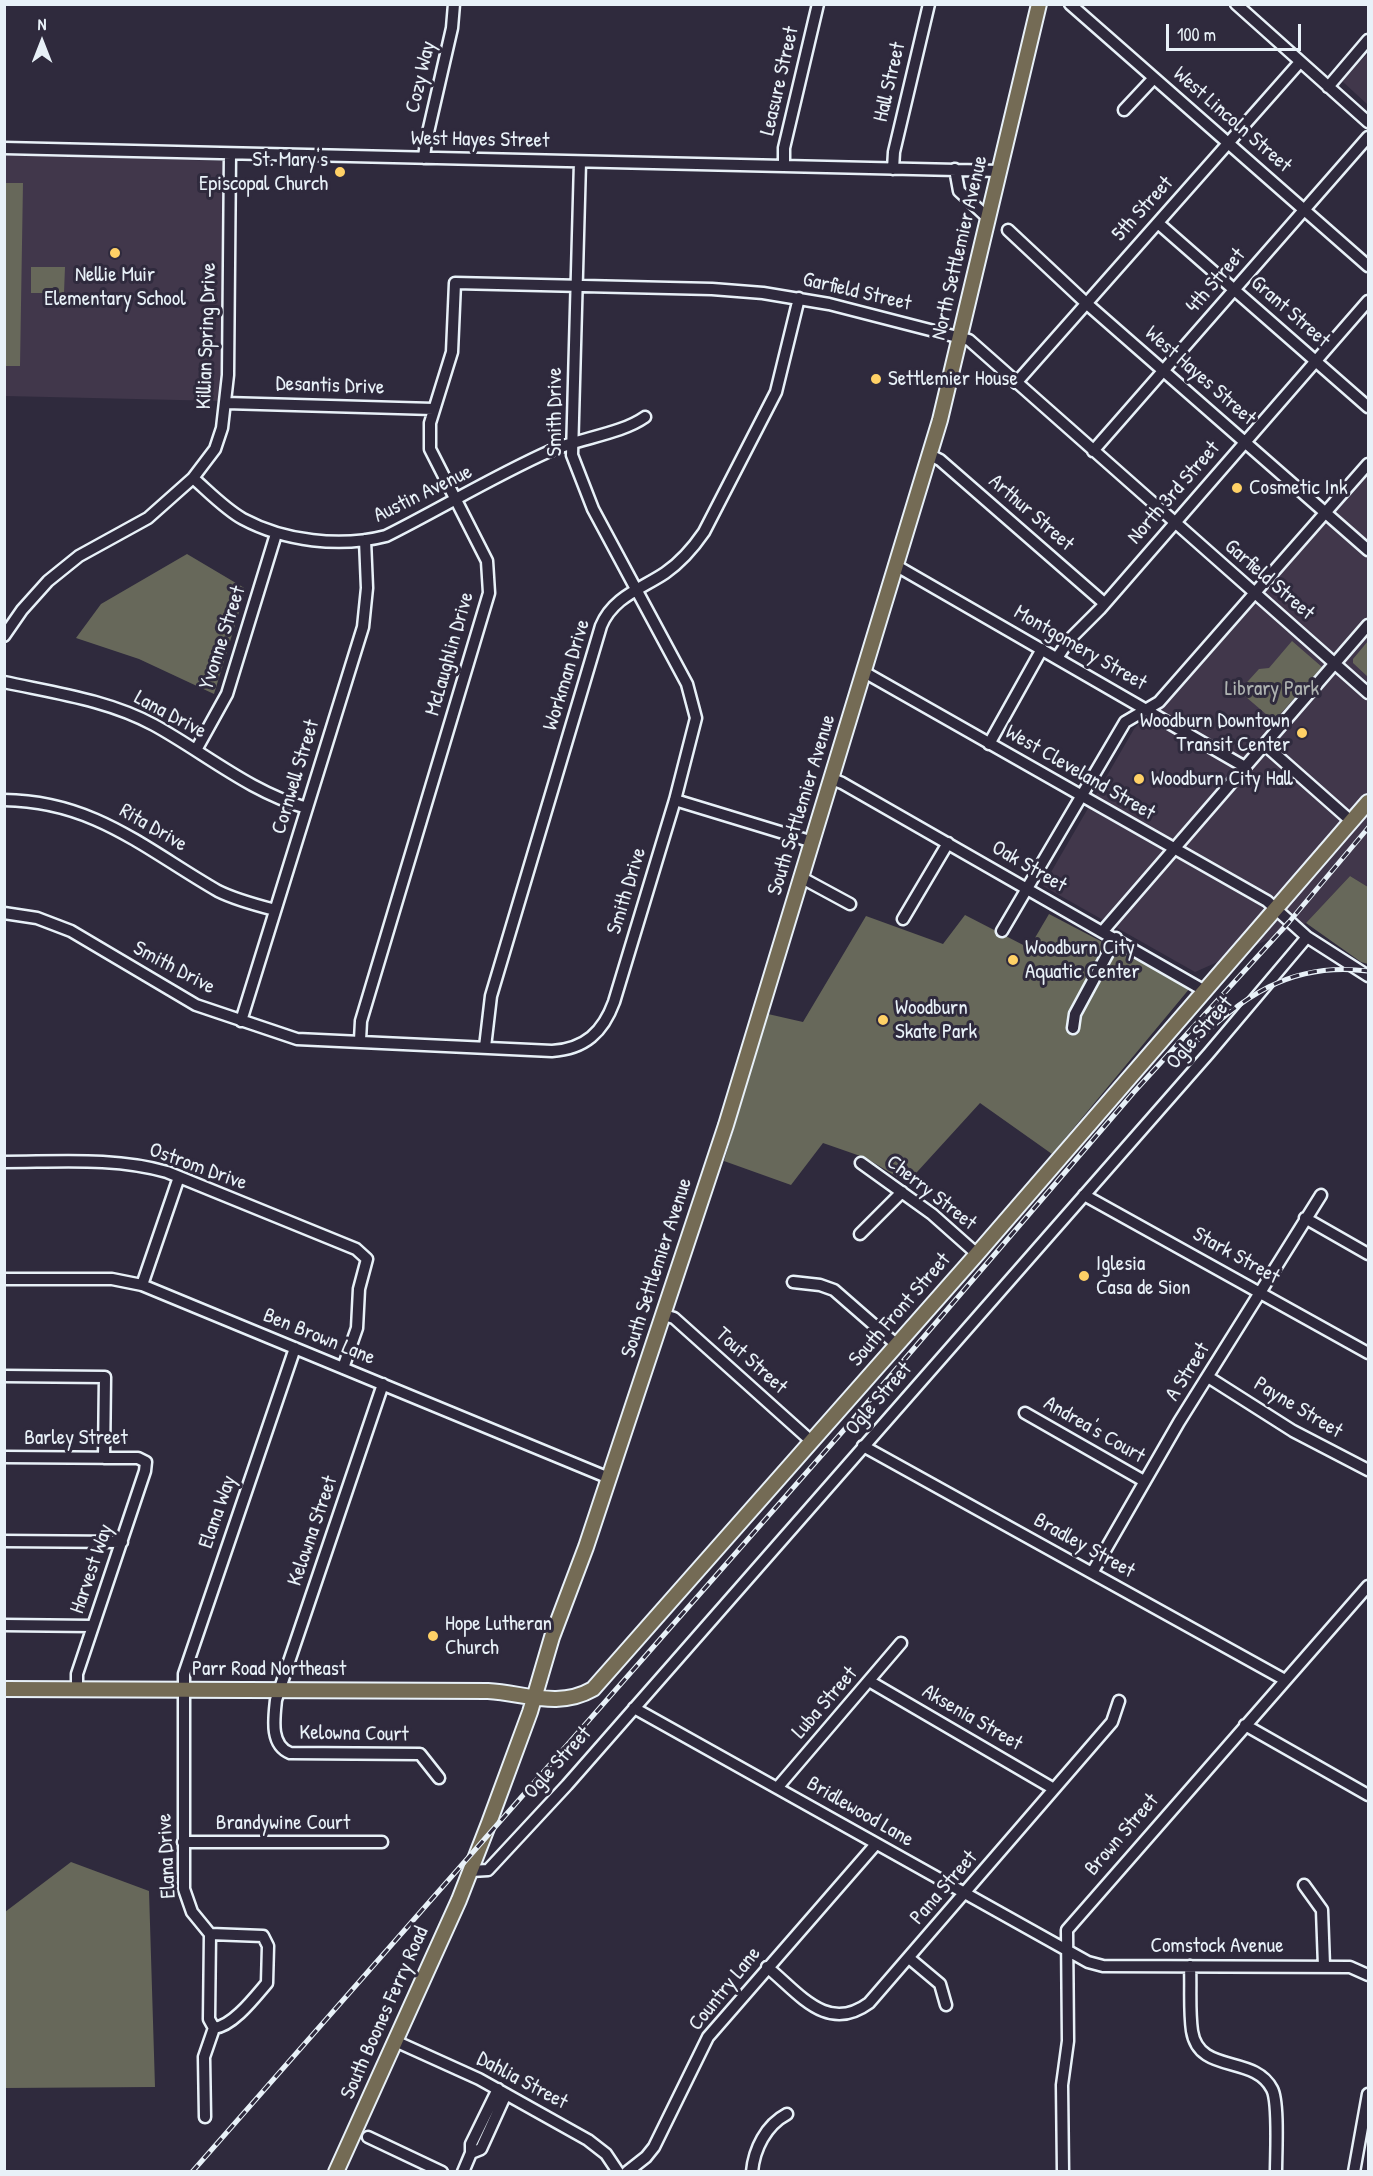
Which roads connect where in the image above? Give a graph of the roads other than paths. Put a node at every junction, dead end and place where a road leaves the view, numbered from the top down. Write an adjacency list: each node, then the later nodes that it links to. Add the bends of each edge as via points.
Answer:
1 (454, 4): 17 (street, Cozy Way)
2 (818, 4): 19 (street, Leasure Street)
3 (929, 4): 20 (street, Hall Street)
4 (1039, 4): 22 (main road, North Settlemier Avenue)
5 (1070, 4): 9 (street, West Lincoln Street)
6 (1236, 4): 8 (street)
7 (1368, 40): 10 (street)
8 (1300, 62): 10 (street); 14 (street, 5th Street)
9 (1154, 78): 11 (street); 14 (street, West Lincoln Street)
10 (1328, 87): 12 (street)
11 (1124, 110)
12 (1368, 122)
13 (1368, 137): 23 (street, 4th Street)
14 (1228, 143): 23 (street, West Lincoln Street); 25 (street, 5th Street)
15 (4, 148): 16 (street, West Hayes Street)
16 (230, 154): 17 (street, West Hayes Street); 38 (street, Killian Spring Drive)
17 (424, 158): 18 (street, West Hayes Street)
18 (580, 162): 19 (street, West Hayes Street); 29 (street, Smith Drive)
19 (783, 166): 20 (street, West Hayes Street)
20 (892, 169): 21 (street, West Hayes Street)
21 (955, 170): 22 (street, West Hayes Street); 24 (street, via 959,190)
22 (1000, 171): 24 (main road, North Settlemier Avenue)
23 (1304, 210): 27 (street, West Lincoln Street); 30 (street, 4th Street)
24 (988, 218): 34 (main road, North Settlemier Avenue)
25 (1158, 223): 30 (street, Grant Street); 33 (street, 5th Street)
26 (1008, 230): 33 (street, West Hayes Street)
27 (1368, 266)
28 (455, 283): 29 (street, Garfield Street); 40 (street, McLaughlin Drive, via 451,358)
29 (576, 286): 31 (street, Garfield Street, via 712,289); 43 (street, Smith Drive)
30 (1234, 289): 35 (street, Grant Street); 36 (street, 4th Street)
31 (799, 298): 34 (street, Garfield Street); 55 (street, Workman Drive, via 776,392 704,532 674,566)
32 (1368, 301): 35 (street, North 3rd Street)
33 (1086, 303): 36 (street, West Hayes Street); 37 (street, 5th Street)
34 (961, 337): 37 (street, Garfield Street, via 974,343); 45 (main road, North Settlemier Avenue)
35 (1316, 360): 39 (street, Grant Street); 42 (street, North 3rd Street)
36 (1163, 370): 42 (street, West Hayes Street); 44 (street, 4th Street)
37 (1016, 383): 44 (street, Garfield Street)
38 (226, 403): 40 (street, Desantis Drive); 47 (street, Killian Spring Drive, via 215,449)
39 (1368, 407)
40 (433, 409): 48 (street, McLaughlin Drive, via 430,449)
41 (645, 417): 43 (street, Austin Avenue, via 629,428)
42 (1245, 441): 49 (street, West Hayes Street); 50 (street, North 3rd Street)
43 (572, 442): 48 (street, Austin Avenue); 55 (street, Smith Drive, via 574,462 585,493)
44 (1093, 451): 50 (street, Garfield Street)
45 (930, 454): 54 (main road, North Settlemier Avenue); 57 (street, Arthur Street)
46 (1368, 464): 49 (street)
47 (193, 478): 51 (street, Austin Avenue, via 240,518); 59 (street, Killian Spring Drive, via 148,518 79,556 48,581)
48 (455, 501): 52 (street, Austin Avenue, via 386,536); 96 (street, McLaughlin Drive, via 487,561 489,593 361,1021)
49 (1325, 512): 53 (street, West Hayes Street); 56 (street)
50 (1173, 523): 56 (street, Garfield Street); 57 (street, North 3rd Street)
51 (276, 534): 52 (street, Austin Avenue, via 323,541); 69 (street, Yvonne Street, via 227,694)
52 (365, 540): 76 (street, Cornwell Street, via 367,588 363,627)
53 (1368, 550)
54 (895, 565): 60 (street, Montgomery Street); 63 (main road, North Settlemier Avenue)
55 (637, 589): 74 (street, Smith Drive, via 687,684 696,711 695,732); 97 (street, Workman Drive, via 611,608 601,626 491,996)
56 (1255, 592): 62 (street, Garfield Street); 66 (street, via 1159,702)
57 (1104, 603): 61 (street, North 3rd Street)
58 (1368, 625): 62 (street)
59 (4, 636)
60 (1042, 649): 61 (street, Montgomery Street); 67 (street)
61 (1057, 658): 66 (street, Montgomery Street)
62 (1335, 663): 65 (street, Garfield Street); 68 (street)
63 (864, 672): 67 (street, West Cleveland Street); 71 (main road, South Settlemier Avenue)
64 (4, 682): 69 (street, Lana Drive, via 122,710)
65 (1368, 693)
66 (1147, 709): 70 (street, Montgomery Street); 72 (street, via 1125,722)
67 (989, 744): 72 (street, West Cleveland Street)
68 (1265, 745): 70 (street); 77 (street)
69 (196, 750): 76 (street, Lana Drive, via 270,796)
70 (1245, 767): 80 (street)
71 (832, 779): 78 (main road, South Settlemier Avenue); 79 (street, Oak Street)
72 (1081, 796): 80 (street, West Cleveland Street); 82 (street)
73 (4, 800): 85 (street, Rita Drive, via 55,804 85,813 220,892)
74 (675, 800): 78 (street); 97 (street, Smith Drive, via 614,1002 602,1028 587,1041 561,1050)
75 (1368, 802): 77 (main road, South Front Street)
76 (307, 808): 85 (street, Cornwell Street)
77 (1351, 821): 84 (main road, South Front Street)
78 (813, 842): 81 (main road, South Settlemier Avenue)
79 (948, 843): 82 (street, Oak Street); 87 (street)
80 (1174, 849): 84 (street, West Cleveland Street); 89 (street)
81 (802, 878): 83 (street); 112 (main road, South Settlemier Avenue)
82 (1028, 889): 88 (street); 89 (street, Oak Street)
83 (850, 904)
84 (1276, 909): 90 (street, West Cleveland Street); 93 (main road, South Front Street)
85 (275, 910): 94 (street, Cornwell Street)
86 (4, 913): 94 (street, Smith Drive, via 37,918 71,932 196,1005)
87 (903, 919)
88 (1002, 931)
89 (1103, 931): 91 (street, Oak Street)
90 (1308, 937): 92 (street, West Cleveland Street); 102 (street, Ogle Street)
91 (1116, 938): 93 (street, Oak Street); 95 (street, via 1075,1014)
92 (1368, 976)
93 (1205, 991): 106 (main road, South Front Street)
94 (241, 1021): 96 (street, Smith Drive, via 297,1039)
95 (1073, 1028)
96 (360, 1040): 97 (street, Smith Drive)
97 (486, 1047)
98 (4, 1162): 100 (street, Ostrom Drive, via 146,1166)
99 (861, 1163): 101 (street, Cherry Street)
100 (179, 1178): 110 (street); 116 (street, Ostrom Drive, via 356,1249 368,1258 359,1289 357,1328)
101 (902, 1192): 105 (street); 106 (street, Cherry Street)
102 (1084, 1195): 111 (street, Stark Street); 122 (street, Ogle Street)
103 (1321, 1195): 104 (street, A Street)
104 (1305, 1218): 107 (street); 111 (street, A Street)
105 (861, 1234)
106 (977, 1254): 113 (main road, South Front Street)
107 (1368, 1254)
108 (4, 1279): 110 (street, Ben Brown Lane, via 112,1280)
109 (793, 1282): 113 (street, via 834,1290)
110 (142, 1285): 114 (street, Ben Brown Lane)
111 (1259, 1291): 115 (street, Stark Street); 118 (street, A Street)
112 (664, 1315): 121 (street, Tout Street, via 674,1318); 127 (main road, South Settlemier Avenue)
113 (897, 1345): 121 (main road, South Front Street)
114 (295, 1348): 116 (street, Ben Brown Lane); 140 (street, Elana Way, via 185,1670)
115 (1368, 1353)
116 (344, 1368): 119 (street, Ben Brown Lane)
117 (4, 1376): 124 (street, via 105,1377)
118 (1208, 1377): 126 (street, Payne Street, via 1293,1431); 128 (street, A Street)
119 (383, 1384): 127 (street, Ben Brown Lane); 141 (street, Kelowna Street)
120 (1025, 1413): 128 (street, Andrea's Court)
121 (810, 1440): 142 (main road, South Front Street, via 601,1682 567,1700)
122 (863, 1446): 131 (street, Bradley Street); 144 (street, Ogle Street)
123 (4, 1457): 124 (street, Barley Street)
124 (104, 1458): 125 (street, Barley Street, via 138,1458)
125 (146, 1462): 130 (street, Harvest Way)
126 (1368, 1470)
127 (609, 1478): 142 (main road, South Settlemier Avenue)
128 (1144, 1481): 131 (street, A Street)
129 (4, 1541): 130 (street)
130 (122, 1542): 134 (street, Harvest Way)
131 (1092, 1573): 136 (street, Bradley Street)
132 (1368, 1586): 136 (street, Brown Street)
133 (4, 1625): 134 (street)
134 (92, 1626): 139 (street, Harvest Way, via 77,1674)
135 (901, 1643): 137 (street, Luba Street)
136 (1285, 1680): 145 (street, Brown Street)
137 (869, 1682): 147 (street, Luba Street); 148 (street, Aksenia Street)
138 (4, 1689): 139 (main road, Parr Road Northeast)
139 (77, 1689): 140 (main road, Parr Road Northeast)
140 (184, 1690): 141 (main road, Parr Road Northeast); 150 (street, Elana Drive)
141 (279, 1690): 142 (main road, Parr Road Northeast, via 488,1691); 146 (street, Kelowna Court, via 275,1702 275,1739 284,1751 420,1754)
142 (534, 1698): 153 (main road, South Settlemier Avenue)
143 (1119, 1701): 148 (street, Pana Street, via 1112,1722)
144 (634, 1708): 147 (street, Bridlewood Lane); 153 (street, Ogle Street, via 488,1870)
145 (1245, 1725): 149 (street); 157 (street, Brown Street, via 1069,1927)
146 (439, 1778)
147 (777, 1788): 152 (street, Bridlewood Lane)
148 (1054, 1789): 155 (street, Pana Street)
149 (1368, 1795)
150 (183, 1842): 151 (street, Brandywine Court); 156 (street, Elana Drive, via 184,1897)
151 (382, 1842)
152 (876, 1844): 155 (street, Bridlewood Lane); 161 (street, Country Lane)
153 (471, 1871): 165 (main road, South Boones Ferry Road)
154 (1304, 1885): 160 (street, via 1322,1910)
155 (965, 1893): 157 (street, Bridlewood Lane); 158 (street, Pana Street)
156 (210, 1934): 164 (street, via 209,2019); 164 (street, via 263,1936 268,1946 267,1983 227,2023)
157 (1066, 1952): 159 (street, Comstock Avenue, via 1099,1965); 177 (street, Brown Street, via 1068,2041 1062,2085)
158 (909, 1958): 161 (street, Pana Street, via 869,2003 845,2015 819,2010); 163 (street, via 940,1984)
159 (1190, 1966): 160 (street, Comstock Avenue); 178 (street, via 1192,2031 1197,2044 1213,2060 1257,2071 1272,2088)
160 (1324, 1966): 162 (street, Comstock Avenue, via 1350,1967)
161 (767, 1967): 175 (street, Country Lane, via 708,2037 654,2147)
162 (1368, 1975)
163 (946, 2005)
164 (214, 2028): 169 (street, via 204,2057)
165 (395, 2042): 166 (street, Dahlia Street); 171 (main road, South Boones Ferry Road)
166 (502, 2092): 173 (street); 174 (street, Dahlia Street, via 596,2144)
167 (1368, 2094): 179 (street)
168 (787, 2114): 176 (street, via 770,2125 755,2155)
169 (205, 2117)
170 (368, 2137): 172 (street)
171 (336, 2172)
172 (442, 2172)
173 (463, 2172)
174 (618, 2172)
175 (627, 2172)
176 (752, 2172)
177 (1063, 2172)
178 (1276, 2172)
179 (1354, 2172)

